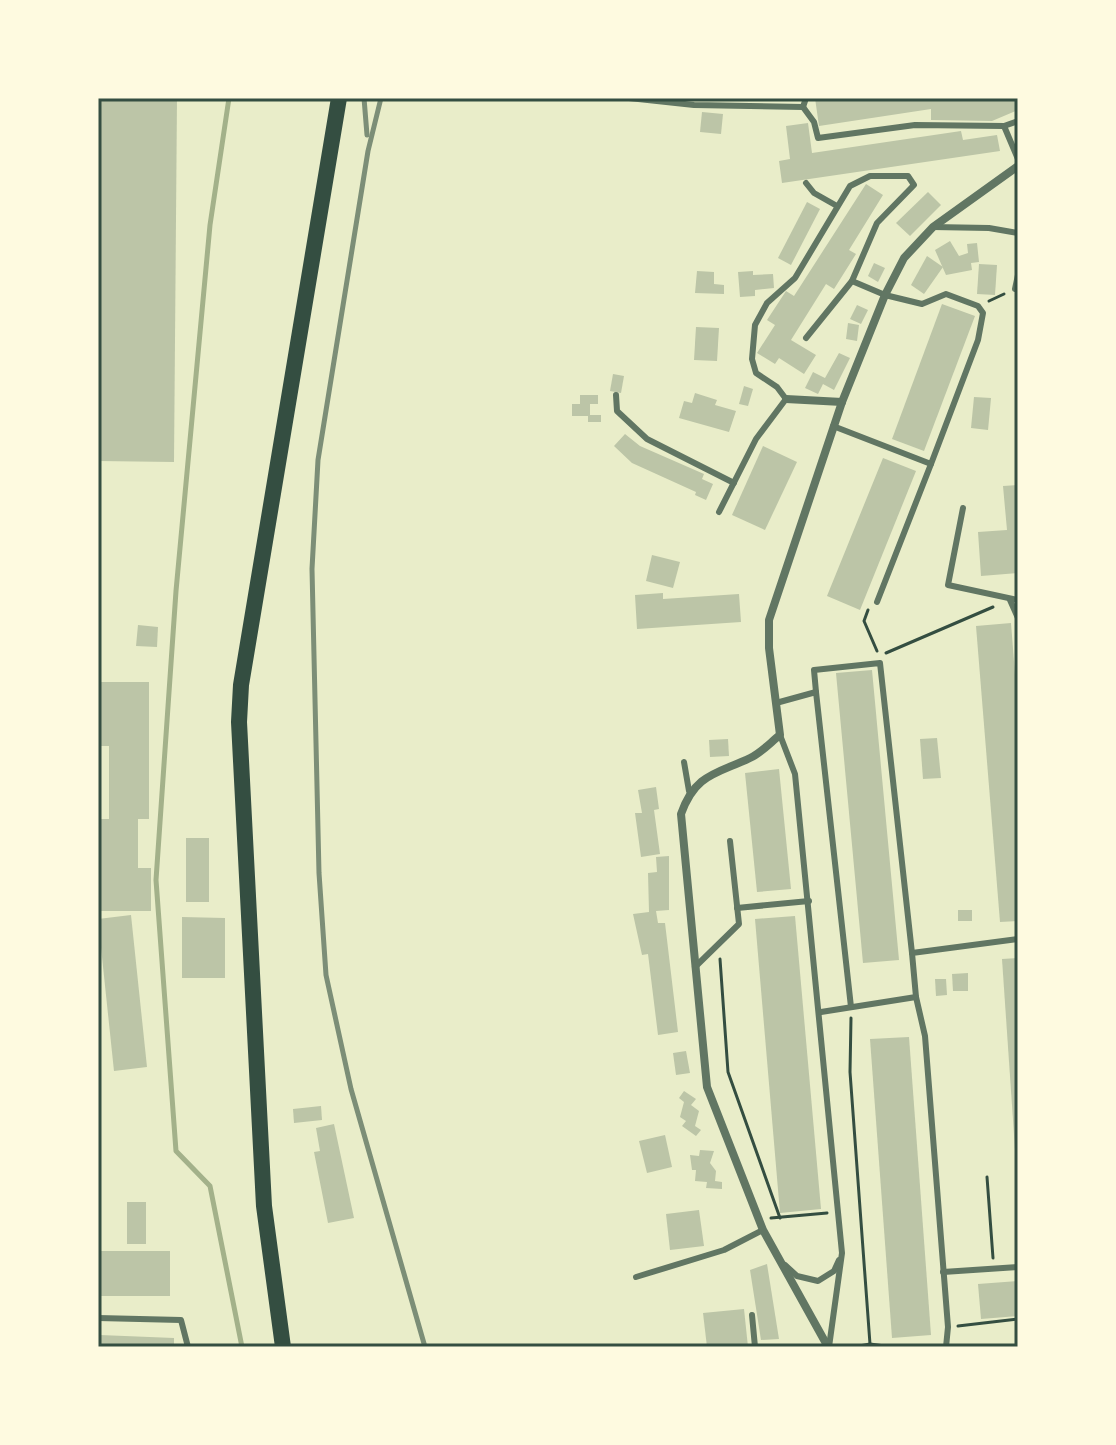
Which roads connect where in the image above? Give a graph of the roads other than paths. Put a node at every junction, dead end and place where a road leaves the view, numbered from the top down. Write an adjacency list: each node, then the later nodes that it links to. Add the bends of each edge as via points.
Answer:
1 (629, 98): 4 (lane)
2 (806, 98): 4 (lane)
3 (336, 102): 52 (main road, via 239,722 264,1206)
4 (803, 107): 6 (lane, via 818,138 915,125)
5 (1018, 121): 6 (lane)
6 (1004, 126): 7 (lane)
7 (1018, 159)
8 (1018, 166): 11 (street)
9 (806, 183): 10 (lane)
10 (837, 206): 14 (lane, via 850,186 870,176 908,176 914,185 877,223); 19 (lane, via 795,278 767,303 755,325 756,373)
11 (933, 227): 12 (lane); 16 (street, via 904,258)
12 (1018, 233)
13 (1018, 275): 15 (lane)
14 (852, 281): 16 (lane); 17 (lane)
15 (1015, 289)
16 (885, 295): 20 (street); 22 (lane, via 922,304 946,294 983,313 978,340)
17 (806, 338)
18 (616, 395): 23 (lane, via 617,411 647,439)
19 (786, 399): 20 (street); 23 (lane, via 756,439)
20 (842, 402): 21 (street)
21 (833, 426): 22 (lane); 30 (street, via 769,620)
22 (931, 464): 27 (lane)
23 (734, 483): 25 (lane)
24 (963, 508): 26 (lane, via 948,585)
25 (719, 512)
26 (1014, 600): 28 (lane)
27 (877, 602)
28 (1018, 618)
29 (816, 692): 30 (lane); 38 (lane, via 814,670 880,663); 41 (lane)
30 (776, 703): 31 (street)
31 (780, 735): 33 (street, via 753,757 713,772); 35 (lane, via 795,774)
32 (684, 762): 33 (lane)
33 (689, 791): 39 (street, via 681,814)
34 (730, 841): 36 (lane)
35 (809, 901): 36 (lane); 42 (lane)
36 (737, 908): 39 (lane, via 739,924)
37 (1018, 939): 38 (lane)
38 (912, 953): 40 (lane)
39 (694, 968): 43 (street, via 707,1087)
40 (916, 997): 41 (lane); 47 (lane, via 925,1036)
41 (851, 1007): 42 (lane)
42 (821, 1012): 44 (lane)
43 (763, 1230): 45 (street); 48 (lane, via 724,1250)
44 (842, 1253): 45 (lane, via 834,1271 818,1281 797,1276); 54 (lane)
45 (779, 1259): 54 (street)
46 (1018, 1267): 47 (lane)
47 (943, 1272): 55 (lane)
48 (636, 1277)
49 (752, 1315): 53 (lane)
50 (98, 1318): 51 (lane, via 181,1320)
51 (188, 1347)
52 (283, 1347)
53 (755, 1347)
54 (828, 1347)
55 (946, 1347)

